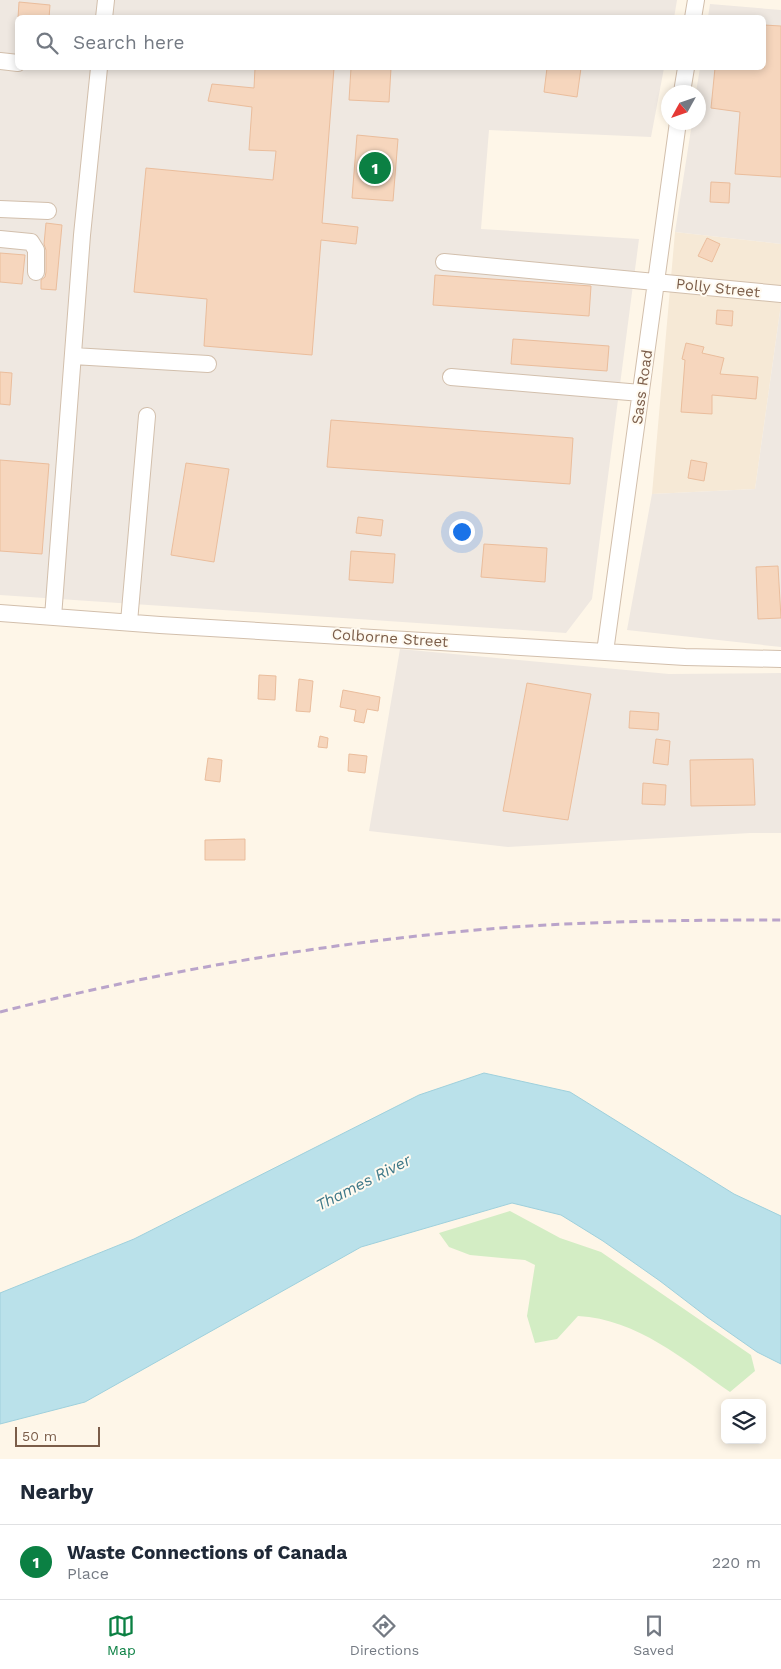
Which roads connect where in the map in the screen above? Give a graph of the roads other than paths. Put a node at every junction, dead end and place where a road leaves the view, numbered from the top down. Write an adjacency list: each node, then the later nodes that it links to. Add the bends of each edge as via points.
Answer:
1 (106, 0): 3 (street)
2 (696, 0): 4 (street)
3 (104, 15)
4 (694, 15)
5 (0, 61): 6 (street)
6 (15, 62)
7 (99, 70): 18 (street)
8 (686, 70): 9 (street)
9 (683, 85)
10 (677, 130): 16 (street, Sass Road)
11 (0, 209): 12 (street)
12 (48, 211)
13 (0, 239): 15 (street, via 31,242 36,250)
14 (444, 262): 16 (street, Polly Street)
15 (36, 272)
16 (655, 282): 17 (street, Polly Street); 21 (street, Sass Road)
17 (781, 294)
18 (73, 356): 19 (street); 24 (street)
19 (208, 364)
20 (451, 378): 21 (street)
21 (641, 394): 26 (street, Sass Road)
22 (147, 416): 25 (street)
23 (0, 613): 24 (street, Colborne Street)
24 (53, 617): 25 (street, Colborne Street)
25 (129, 622): 26 (street, Colborne Street)
26 (605, 652): 27 (street, Colborne Street)
27 (781, 659)

